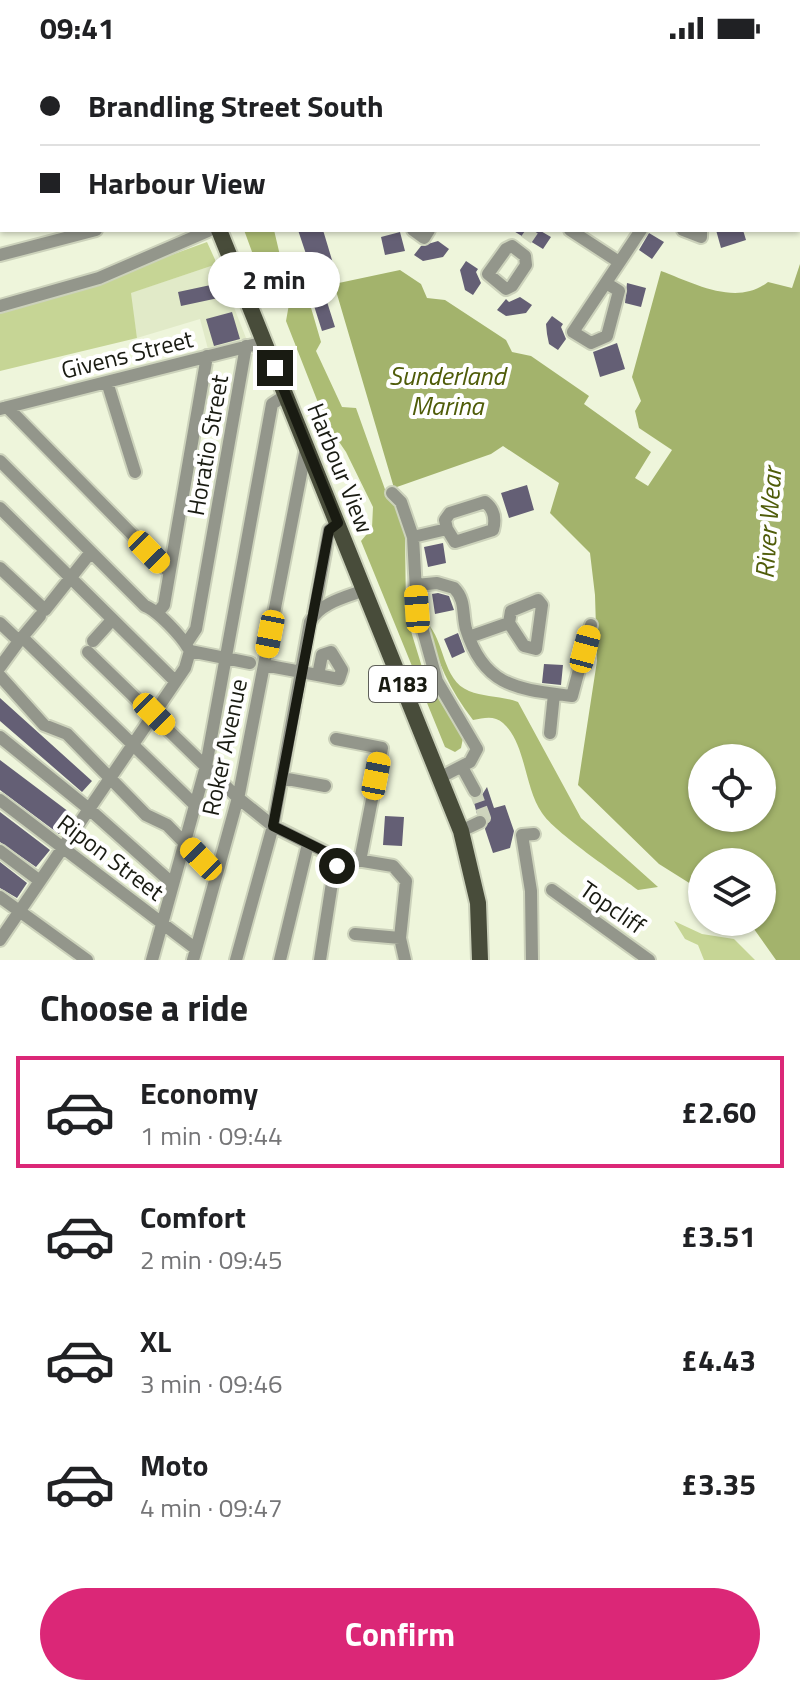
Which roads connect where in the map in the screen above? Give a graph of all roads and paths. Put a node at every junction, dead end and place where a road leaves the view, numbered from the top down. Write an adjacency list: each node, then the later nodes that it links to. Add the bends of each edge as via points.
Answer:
1 (88, 232): 6 (street)
2 (213, 232): 9 (street, via 99,278)
3 (215, 232): 10 (main road, Harbour View / A183)
4 (573, 232): 7 (street)
5 (640, 232): 7 (street)
6 (0, 255)
7 (619, 262): 8 (street)
8 (606, 283): 8 (street, via 619,291 607,336 591,343 573,332)
9 (0, 306)
10 (265, 342): 11 (street, Givens Street); 14 (main road, Harbour View / A183)
11 (246, 346): 12 (street, Givens Street); 39 (street, Horatio Street, via 196,629)
12 (207, 356): 13 (street, Givens Street); 26 (street)
13 (107, 382): 15 (street, Givens Street); 18 (street)
14 (286, 395): 16 (main road, Harbour View / A183); 40 (street, via 272,404)
15 (3, 408): 26 (street)
16 (306, 446): 21 (main road, Harbour View / A183); 42 (street, Roker Avenue)
17 (0, 461): 24 (street)
18 (135, 472)
19 (392, 493): 23 (street, via 401,502)
20 (0, 508): 27 (street)
21 (338, 523): 29 (main road, Harbour View / A183); 31 (street, via 329,530)
22 (447, 529): 23 (street)
23 (413, 537): 28 (street)
24 (91, 552): 27 (street); 30 (street, via 145,606)
25 (0, 568): 27 (street, via 45,610)
26 (169, 572): 30 (street)
27 (70, 578): 33 (street)
28 (416, 585): 37 (street, via 454,588 463,602); 55 (street, via 437,681 477,749)
29 (365, 590): 31 (street); 56 (main road, A183)
30 (158, 612): 39 (street)
31 (314, 613): 44 (street)
32 (40, 616): 38 (street)
33 (112, 620): 47 (street); 49 (street, via 90,646)
34 (0, 623): 38 (street)
35 (509, 623): 37 (street)
36 (591, 625): 48 (street, via 572,696)
37 (469, 637): 48 (street, via 501,681 518,690)
38 (21, 639): 43 (street); 53 (street)
39 (188, 647): 40 (street); 47 (street, Horatio Street)
40 (224, 658): 41 (street); 54 (street)
41 (250, 663)
42 (264, 665): 44 (street); 61 (street, Roker Avenue)
43 (0, 667)
44 (301, 671): 45 (street); 57 (street)
45 (318, 675)
46 (0, 676): 58 (street, via 44,725 67,734)
47 (175, 681): 49 (street, Horatio Street)
48 (554, 694): 50 (street)
49 (154, 714): 53 (street, Horatio Street); 54 (street)
50 (550, 733)
51 (0, 737): 64 (street)
52 (336, 739): 74 (street, via 382,748)
53 (132, 745): 58 (street, Horatio Street); 63 (street)
54 (206, 766): 61 (street); 63 (street)
55 (462, 767): 56 (street); 60 (street)
56 (441, 777): 67 (main road, A183)
57 (282, 778): 59 (street); 66 (street)
58 (109, 780): 64 (street, Horatio Street); 69 (street)
59 (325, 786)
60 (475, 791)
61 (238, 798): 66 (street); 75 (street, Roker Avenue)
62 (0, 800): 71 (street, Ripon Street)
63 (196, 806): 69 (street)
64 (89, 809): 71 (street, Horatio Street); 77 (street)
65 (480, 822): 67 (street)
66 (273, 826): 70 (street); 89 (street)
67 (461, 831): 93 (main road, A183, via 478,903)
68 (534, 834): 94 (street, via 522,835 531,891)
69 (185, 843): 75 (street); 77 (street)
70 (308, 844): 73 (street); 90 (street)
71 (63, 847): 76 (street, Horatio Street); 81 (street, Ripon Street)
72 (0, 851): 76 (street)
73 (336, 857): 74 (street); 91 (street)
74 (360, 861): 83 (street, via 402,872 406,881)
75 (216, 875): 85 (street, Roker Avenue)
76 (40, 881): 80 (street, Horatio Street)
77 (173, 884): 81 (street)
78 (552, 890): 86 (street, Topcliff)
79 (0, 897): 80 (street)
80 (20, 912): 84 (street, Horatio Street); 87 (street)
81 (163, 923): 85 (street, Ripon Street); 88 (street)
82 (355, 934): 83 (street)
83 (400, 938): 92 (street)
84 (0, 940)
85 (194, 954)
86 (642, 958)
87 (87, 960)
88 (152, 960)
89 (236, 960)
90 (280, 960)
91 (320, 960)
92 (405, 960)
93 (480, 960)
94 (532, 960)

